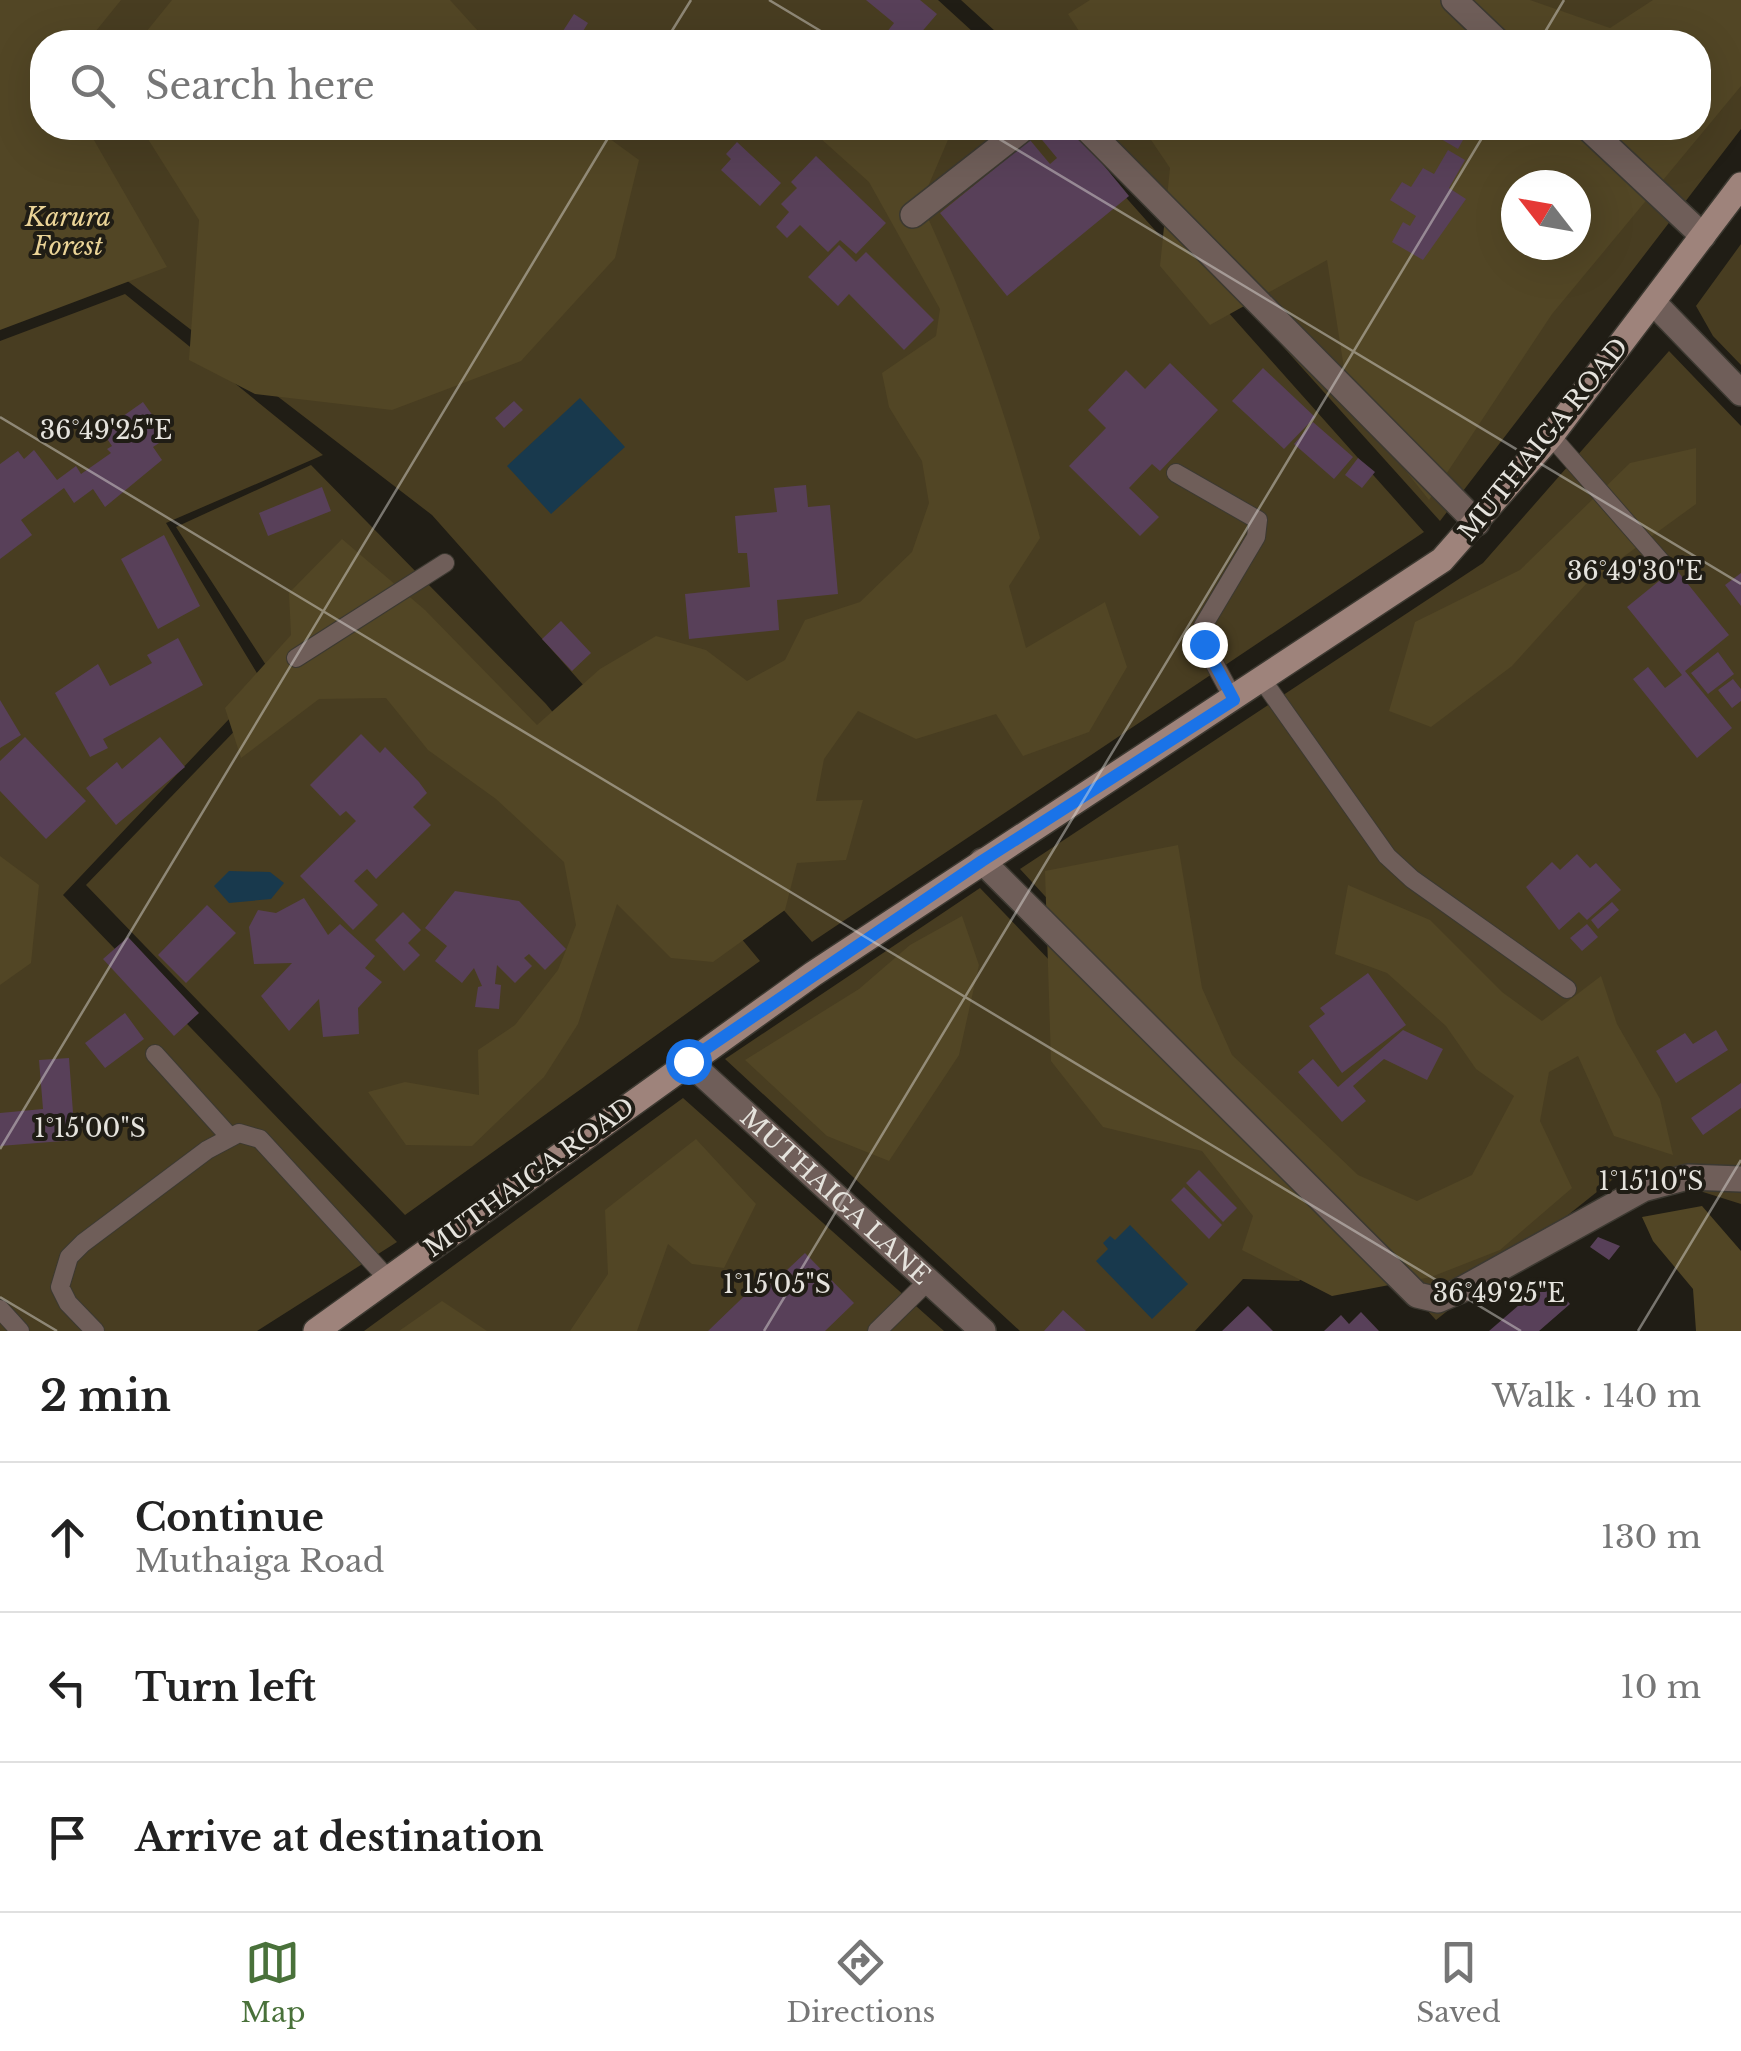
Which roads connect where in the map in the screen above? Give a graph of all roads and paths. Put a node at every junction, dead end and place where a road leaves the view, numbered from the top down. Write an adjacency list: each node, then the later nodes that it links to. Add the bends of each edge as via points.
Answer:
1 (1454, 0): 2 (street)
2 (1485, 30)
3 (1009, 140): 7 (street)
4 (1098, 140): 13 (street)
5 (1601, 140): 8 (street)
6 (1741, 185): 8 (main road, MUTHAIGA ROAD)
7 (913, 215)
8 (1703, 236): 9 (main road, MUTHAIGA ROAD)
9 (1653, 302): 10 (street); 11 (main road, MUTHAIGA ROAD)
10 (1741, 393)
11 (1550, 436): 13 (main road, MUTHAIGA ROAD); 14 (lane)
12 (1176, 473): 18 (lane, via 1258,520 1256,537 1203,626 1204,644)
13 (1477, 522): 17 (main road, MUTHAIGA ROAD, via 1442,560)
14 (1662, 563)
15 (445, 564): 16 (lane)
16 (296, 658)
17 (1263, 681): 18 (main road, MUTHAIGA ROAD); 20 (lane, via 1387,856)
18 (1234, 700): 19 (main road, MUTHAIGA ROAD)
19 (982, 861): 22 (main road, MUTHAIGA ROAD); 24 (street, via 1417,1295 1438,1300 1458,1291 1643,1189 1708,1175)
20 (1567, 990)
21 (155, 1054): 23 (lane)
22 (688, 1061): 25 (main road, MUTHAIGA ROAD); 26 (street, MUTHAIGA LANE)
23 (229, 1136): 25 (lane, via 250,1133 260,1139); 29 (lane, via 69,1257 60,1287)
24 (1741, 1179)
25 (389, 1280): 30 (main road, MUTHAIGA ROAD)
26 (928, 1280): 31 (lane); 32 (street, MUTHAIGA LANE)
27 (0, 1309): 28 (lane)
28 (20, 1331)
29 (95, 1331)
30 (316, 1331)
31 (877, 1331)
32 (983, 1331)

